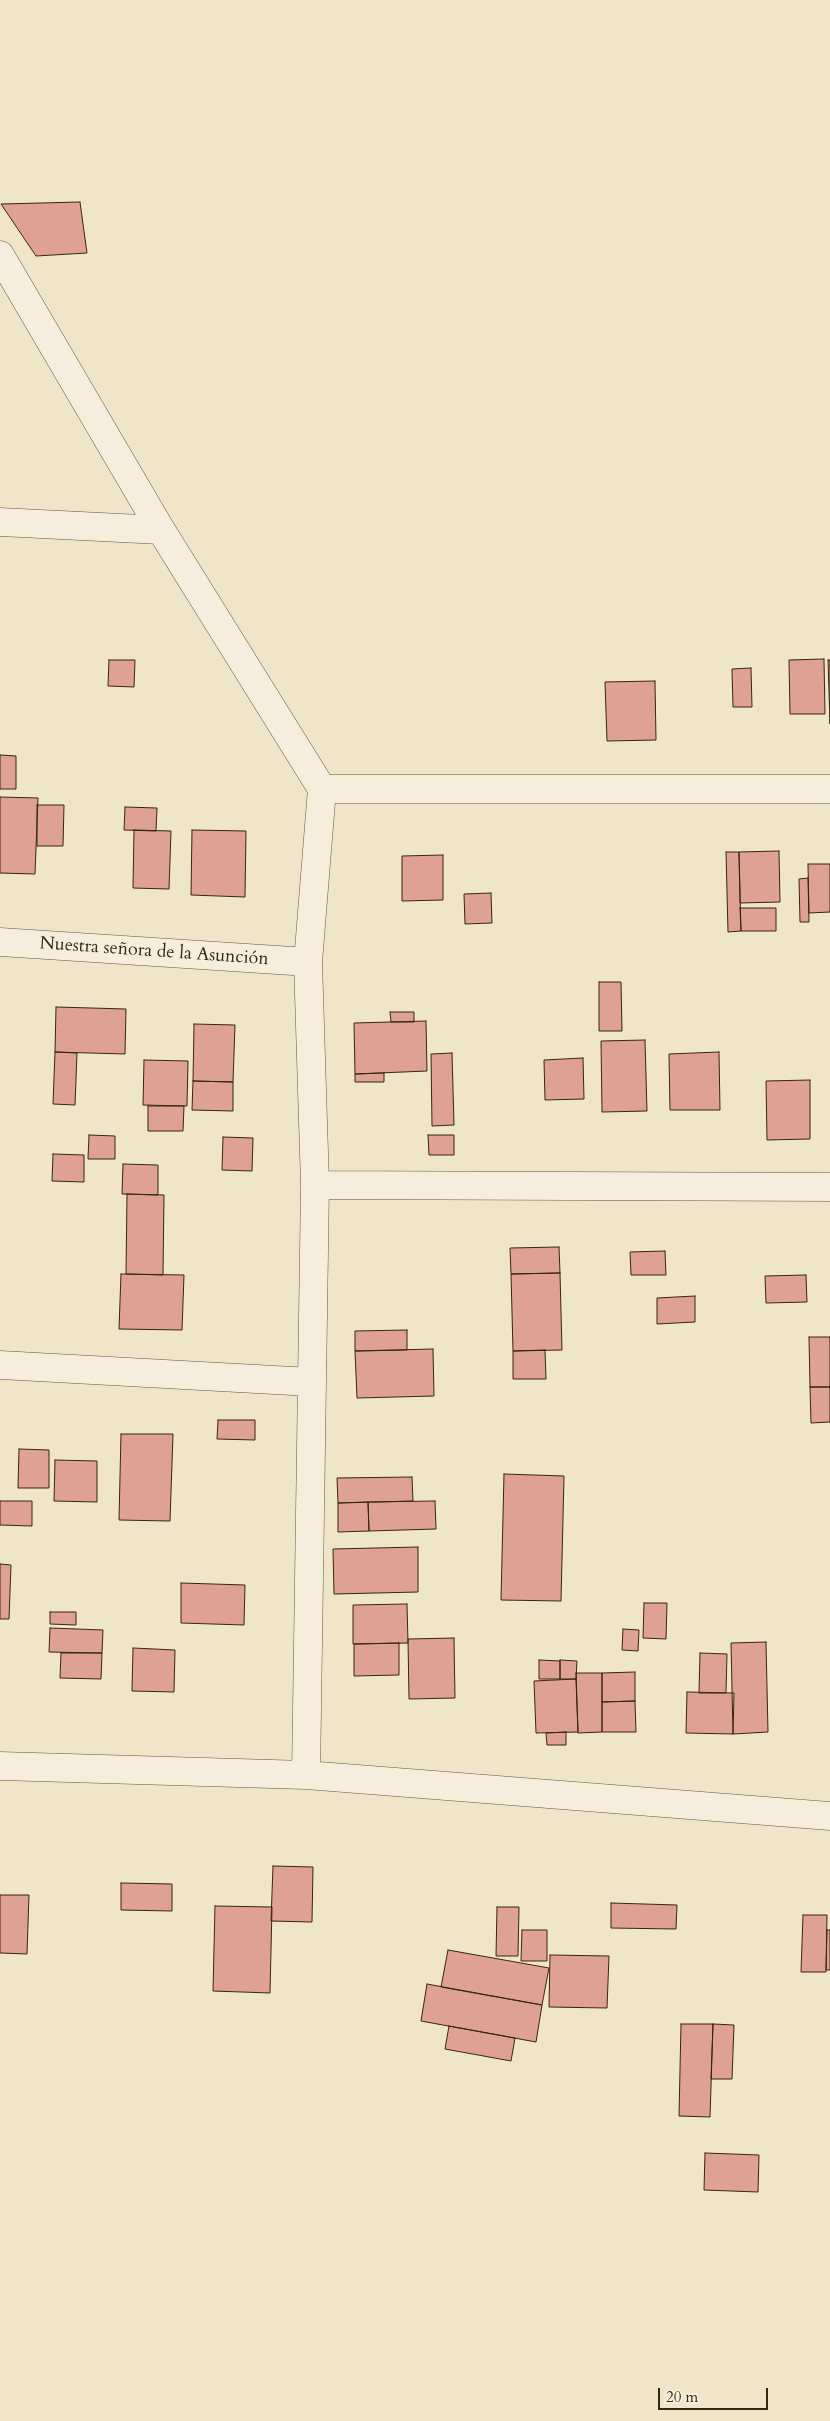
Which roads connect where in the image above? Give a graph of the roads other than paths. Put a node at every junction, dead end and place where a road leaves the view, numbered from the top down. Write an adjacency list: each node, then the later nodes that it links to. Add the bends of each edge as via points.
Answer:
1 (0, 255): 3 (street)
2 (0, 522): 3 (street)
3 (161, 530): 4 (street)
4 (322, 789): 5 (street); 7 (street)
5 (830, 789)
6 (0, 942): 7 (street, Nuestra señora de la Asunción)
7 (308, 962): 8 (street)
8 (315, 1185): 9 (street); 11 (street)
9 (830, 1187)
10 (0, 1366): 11 (street)
11 (311, 1382): 13 (street)
12 (0, 1766): 13 (street)
13 (306, 1775): 14 (street)
14 (830, 1816)

